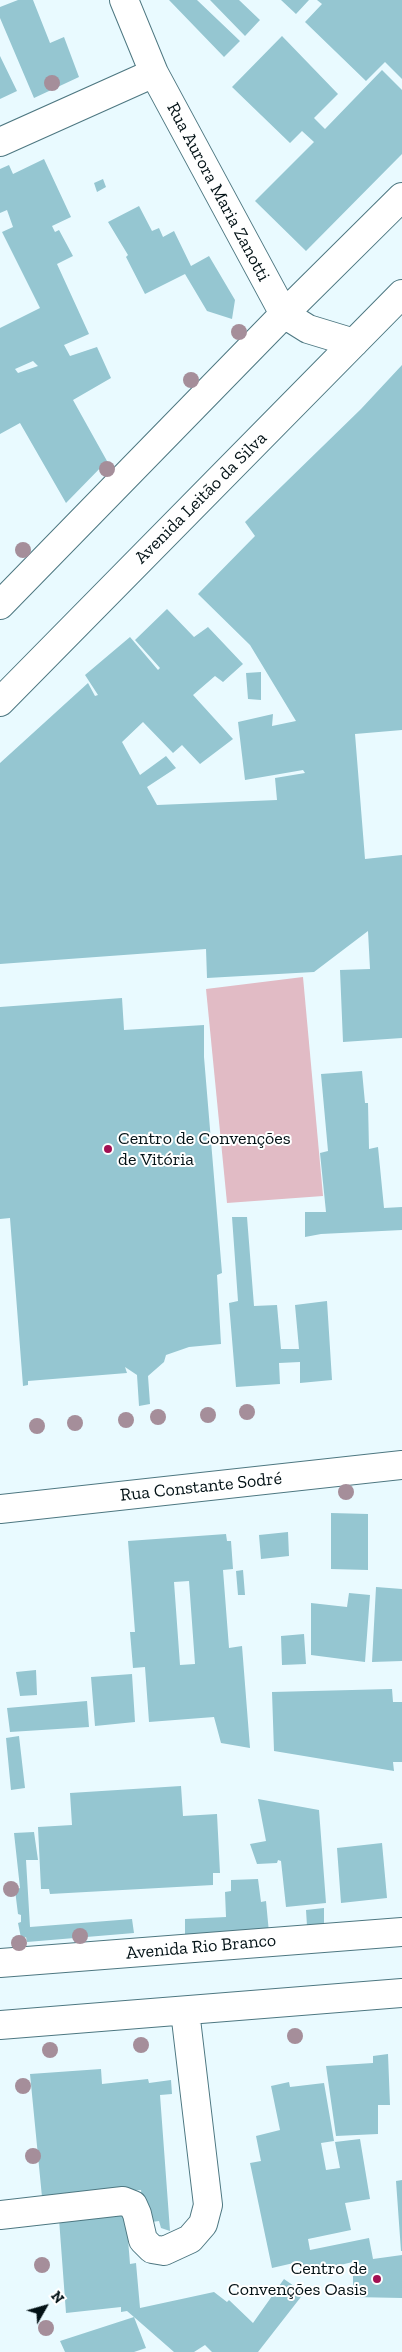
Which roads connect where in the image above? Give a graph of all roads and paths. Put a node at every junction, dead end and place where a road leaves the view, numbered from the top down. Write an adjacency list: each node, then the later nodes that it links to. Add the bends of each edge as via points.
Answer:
1 (124, 0): 2 (street, Rua Aurora Maria Zanotti)
2 (154, 73): 3 (street); 6 (street, Rua Aurora Maria Zanotti)
3 (0, 142)
4 (402, 197): 6 (street)
5 (402, 294): 7 (street, Avenida Leitão da Silva)
6 (284, 314): 7 (street, Rua Aurora Maria Zanotti, via 308,329); 8 (street)
7 (354, 343): 9 (street, Avenida Leitão da Silva)
8 (0, 605)
9 (0, 702)
10 (402, 1465): 11 (street, Rua Constante Sodré)
11 (0, 1509)
12 (402, 1932): 13 (street, Avenida Rio Branco)
13 (0, 1963)
14 (402, 1993): 15 (street)
15 (185, 2011): 16 (street); 17 (street, via 208,2205 203,2224 190,2239 164,2251 152,2249 143,2240 133,2205 123,2200)
16 (0, 2024)
17 (0, 2215)

